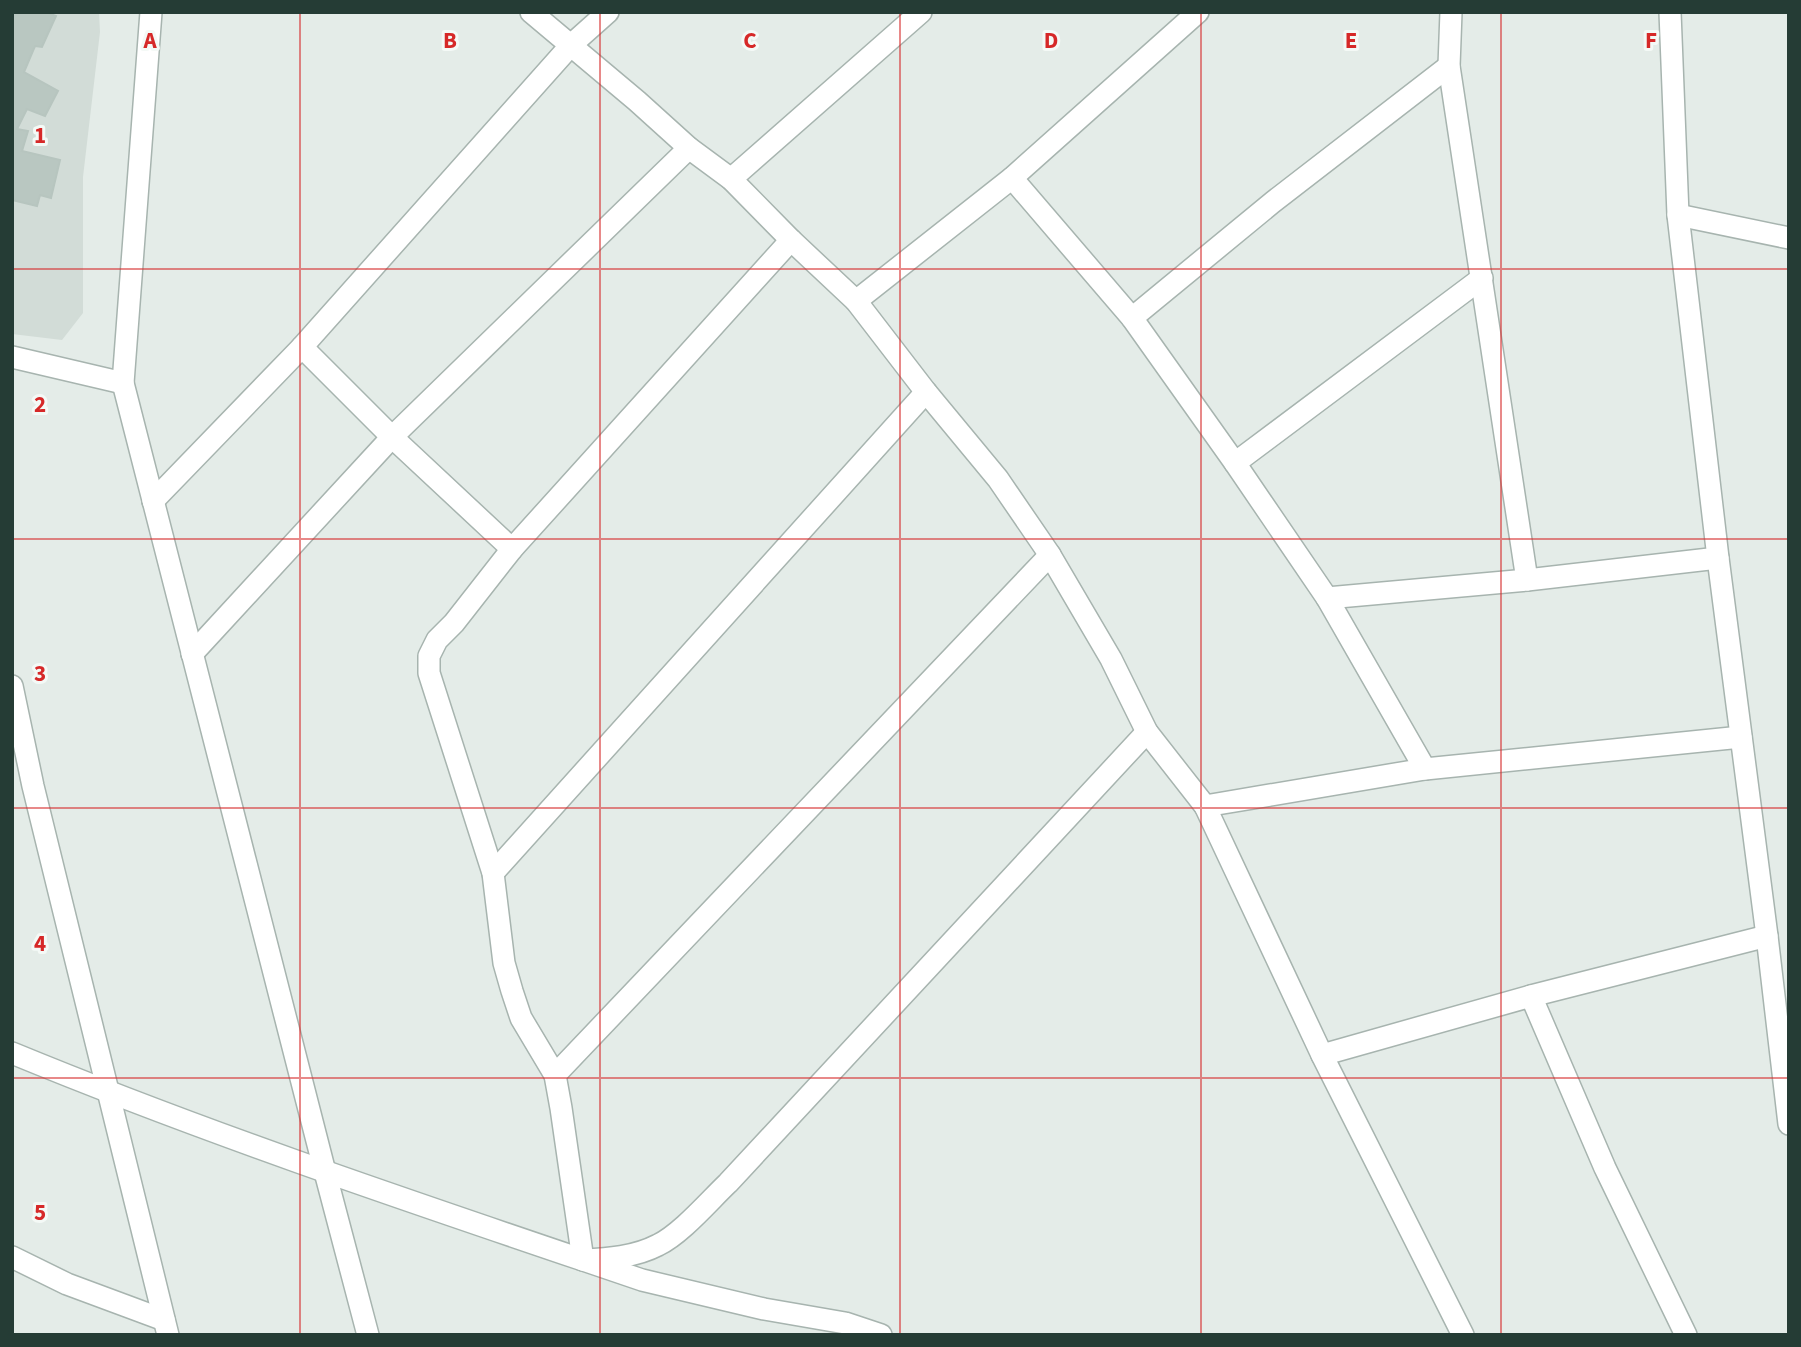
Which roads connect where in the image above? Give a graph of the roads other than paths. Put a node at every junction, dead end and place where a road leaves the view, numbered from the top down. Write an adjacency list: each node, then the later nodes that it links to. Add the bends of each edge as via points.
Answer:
1 (151, 12): 21 (street)
2 (531, 12): 8 (street)
3 (608, 12): 8 (street)
4 (921, 12): 12 (street)
5 (1198, 12): 11 (street)
6 (1451, 12): 9 (street)
7 (1670, 12): 13 (street)
8 (571, 45): 10 (street); 19 (street)
9 (1449, 66): 16 (street); 18 (street)
10 (689, 148): 12 (street); 23 (street)
11 (1012, 178): 17 (street); 18 (street)
12 (731, 179): 15 (street)
13 (1678, 215): 14 (street); 28 (street)
14 (1789, 238)
15 (791, 240): 17 (street); 26 (street)
16 (1482, 278): 24 (street); 29 (street)
17 (856, 301): 22 (street)
18 (1132, 318): 24 (street)
19 (302, 348): 23 (street); 25 (street)
20 (12, 357): 21 (street)
21 (122, 383): 25 (street)
22 (926, 393): 27 (street, via 998,479); 37 (street)
23 (392, 437): 26 (street); 31 (street)
24 (1235, 463): 30 (street)
25 (153, 501): 31 (street)
26 (512, 549): 37 (street, via 437,640 428,663)
27 (1050, 555): 33 (street, via 1111,659); 42 (street)
28 (1718, 558): 29 (street); 34 (street)
29 (1527, 580): 30 (street)
30 (1327, 598): 35 (street)
31 (192, 654): 45 (street)
32 (12, 686): 43 (street)
33 (1147, 732): 36 (street); 47 (street, via 685,1225 660,1245)
34 (1741, 737): 35 (street); 38 (street)
35 (1425, 769): 36 (street)
36 (1205, 806): 41 (street)
37 (494, 873): 42 (street, via 504,963 512,991 521,1018)
38 (1767, 936): 39 (street); 44 (street)
39 (1531, 996): 41 (street); 53 (street, via 1605,1168)
40 (12, 1053): 43 (street)
41 (1322, 1055): 52 (street)
42 (555, 1075): 47 (street)
43 (107, 1092): 45 (street); 48 (street)
44 (1789, 1124)
45 (325, 1172): 47 (street); 50 (street)
46 (12, 1257): 48 (street)
47 (583, 1260): 49 (street, via 642,1280)
48 (166, 1328)
49 (840, 1329): 51 (street)
50 (368, 1335)
51 (881, 1335)
52 (1463, 1335)
53 (1686, 1335)

